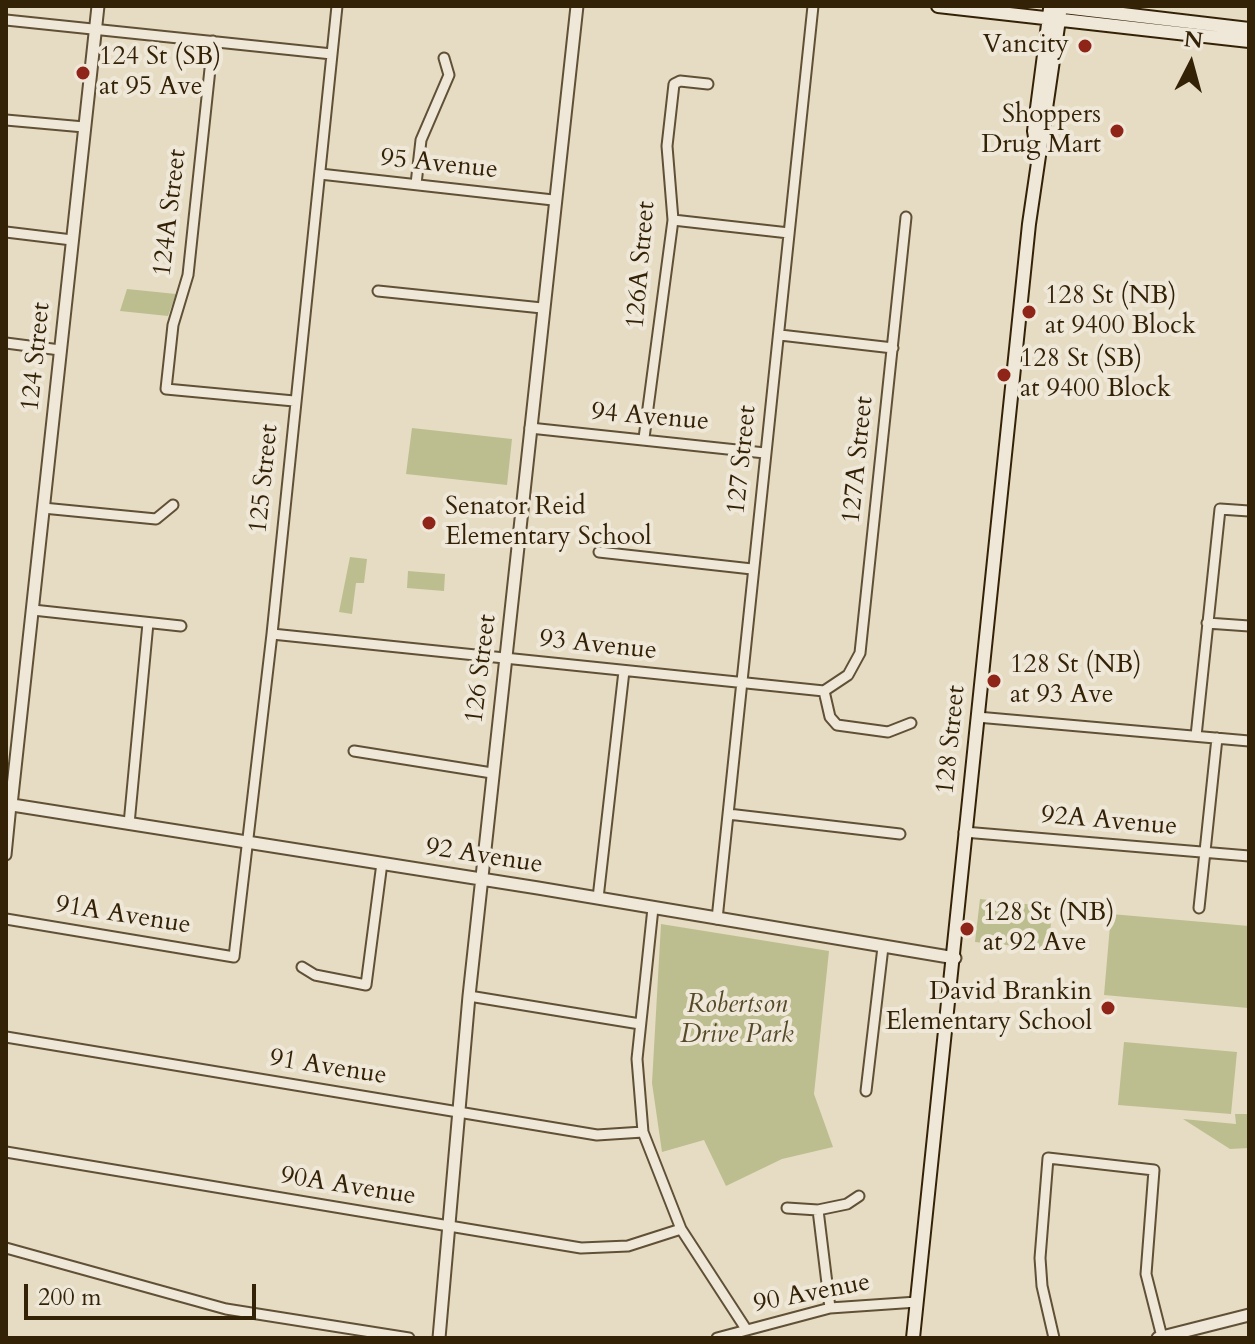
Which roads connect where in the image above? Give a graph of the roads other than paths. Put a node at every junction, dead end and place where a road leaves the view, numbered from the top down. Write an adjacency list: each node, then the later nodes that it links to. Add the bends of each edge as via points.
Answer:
1 (98, 6): 9 (street, 124 Street)
2 (337, 6): 13 (street, 125 Street)
3 (577, 6): 20 (street, 126 Street)
4 (813, 6): 24 (street, 127 Street)
5 (938, 6): 6 (main road)
6 (1056, 10): 8 (main road); 10 (main road); 51 (main road, 128 Street, via 1034,131 1037,148)
7 (6, 20): 9 (street)
8 (1225, 26): 10 (main road); 11 (main road)
9 (95, 29): 12 (street); 17 (street, 124 Street)
10 (1200, 35): 11 (main road)
11 (1248, 37)
12 (213, 41): 13 (street); 32 (street, 124A Street, via 188,275 173,325 166,389)
13 (332, 54): 18 (street, 125 Street)
14 (444, 58): 19 (street, via 449,75 421,140)
15 (708, 84): 22 (street, 126A Street, via 674,84 667,146)
16 (6, 120): 17 (street)
17 (84, 127): 25 (street, 124 Street)
18 (320, 174): 19 (street, 95 Avenue); 32 (street, 125 Street)
19 (416, 184): 20 (street, 95 Avenue)
20 (553, 200): 27 (street, 126 Street)
21 (906, 217): 30 (street, 127A Street)
22 (673, 220): 24 (street); 34 (street, 126A Street)
23 (6, 232): 25 (street)
24 (789, 233): 28 (street, 127 Street)
25 (72, 240): 31 (street, 124 Street)
26 (378, 291): 27 (street)
27 (542, 308): 33 (street, 126 Street)
28 (780, 335): 30 (street); 35 (street, 127 Street)
29 (6, 343): 31 (street)
30 (893, 348): 50 (street, 127A Street, via 860,653 848,675)
31 (60, 350): 37 (street, 124 Street)
32 (294, 401): 46 (street, 125 Street)
33 (530, 428): 34 (street, 94 Avenue); 47 (street, 126 Street)
34 (644, 438): 35 (street, 94 Avenue)
35 (765, 453): 40 (street, 127 Street)
36 (173, 505): 37 (street, via 156,519)
37 (43, 508): 41 (street, 124 Street)
38 (1249, 511): 43 (street, via 1220,509)
39 (599, 552): 40 (street)
40 (752, 569): 49 (street, 127 Street)
41 (33, 610): 42 (street); 58 (street, 124 Street)
42 (148, 623): 44 (street); 60 (street)
43 (1207, 623): 45 (street); 53 (street)
44 (181, 626)
45 (1249, 626)
46 (272, 634): 47 (street, 93 Avenue); 63 (street, 125 Street)
47 (507, 658): 48 (street, 93 Avenue); 57 (street, 126 Street)
48 (624, 671): 49 (street, 93 Avenue); 69 (street)
49 (742, 683): 50 (street, 93 Avenue); 59 (street, 127 Street)
50 (824, 691): 52 (street, via 837,725 888,732)
51 (977, 717): 53 (street); 61 (main road, 128 Street)
52 (911, 723)
53 (1196, 736): 54 (street)
54 (1217, 738): 55 (street); 64 (street)
55 (1249, 741)
56 (354, 751): 57 (street)
57 (492, 773): 68 (street, 126 Street)
58 (8, 804): 60 (street, 92 Avenue); 65 (street, 124 Street)
59 (728, 814): 62 (street); 73 (street, 127 Street)
60 (129, 824): 63 (street, 92 Avenue)
61 (964, 832): 64 (street, 92A Avenue); 76 (main road, 128 Street)
62 (900, 834)
63 (248, 843): 67 (street, 92 Avenue); 75 (street, 125 Street)
64 (1204, 853): 66 (street, 92A Avenue); 71 (street)
65 (6, 855)
66 (1249, 856)
67 (382, 863): 68 (street, 92 Avenue); 77 (street, via 366,985 315,975)
68 (482, 879): 69 (street, 92 Avenue); 78 (street, 126 Street)
69 (598, 898): 70 (street, 92 Avenue)
70 (653, 908): 73 (street, 92 Avenue); 79 (street)
71 (1199, 908)
72 (6, 919): 75 (street, 91A Avenue)
73 (717, 919): 74 (street, 92 Avenue)
74 (883, 947): 76 (street, 92 Avenue); 81 (street)
75 (234, 957)
76 (955, 958): 91 (main road, 128 Street)
77 (302, 967)
78 (469, 996): 79 (street); 82 (street, 126 Street)
79 (640, 1024): 83 (street, via 637,1078)
80 (6, 1037): 82 (street, 91 Avenue)
81 (866, 1091)
82 (458, 1111): 83 (street, 91 Avenue, via 597,1135); 88 (street, 126 Street)
83 (643, 1132): 89 (street)
84 (6, 1152): 88 (street, 90A Avenue)
85 (859, 1196): 87 (street)
86 (787, 1208): 87 (street)
87 (818, 1210): 92 (street)
88 (449, 1226): 89 (street, 90A Avenue, via 600,1249); 96 (street, 126 Street)
89 (681, 1229): 94 (street)
90 (6, 1248): 95 (street, via 226,1309)
91 (917, 1302): 92 (street, 90 Avenue); 98 (main road, 128 Street)
92 (830, 1308): 94 (street, 90 Avenue)
93 (1249, 1315): 100 (street)
94 (746, 1329): 97 (street, 90 Avenue)
95 (409, 1338)
96 (439, 1338)
97 (717, 1338)
98 (913, 1338)
99 (1054, 1338): 100 (street, via 1040,1258 1048,1158 1154,1170 1146,1274)
100 (1160, 1338)

